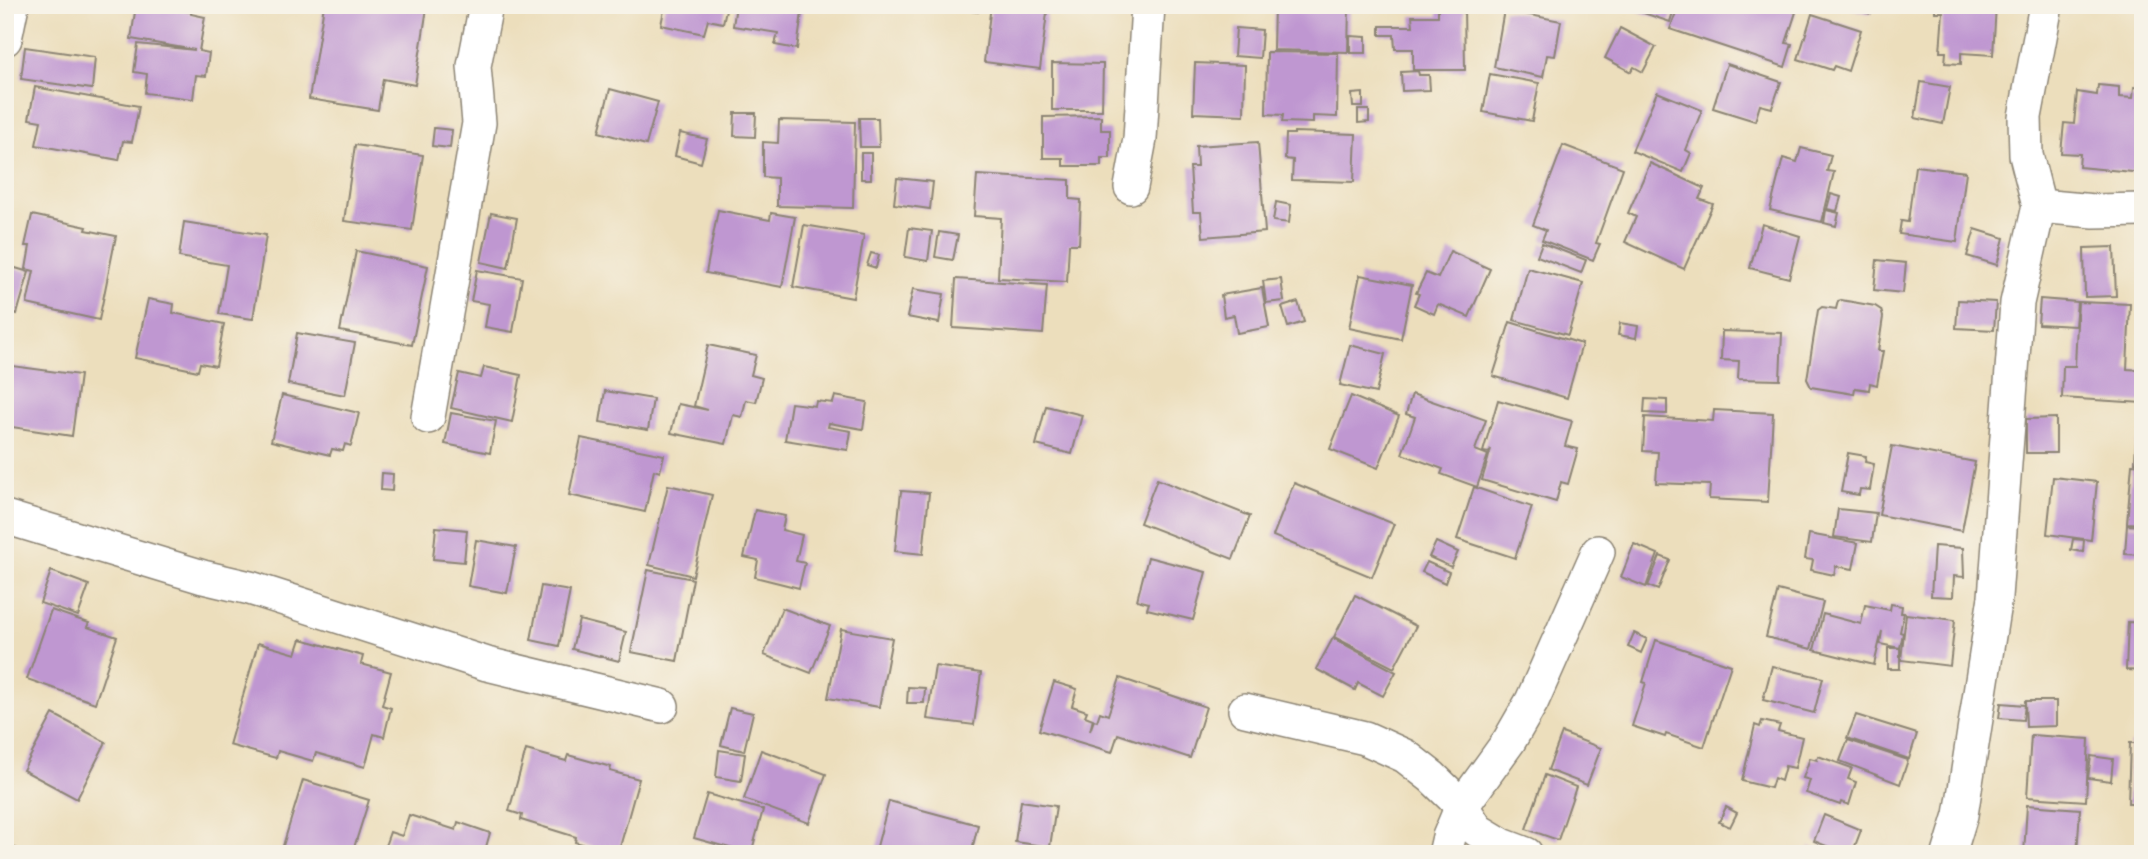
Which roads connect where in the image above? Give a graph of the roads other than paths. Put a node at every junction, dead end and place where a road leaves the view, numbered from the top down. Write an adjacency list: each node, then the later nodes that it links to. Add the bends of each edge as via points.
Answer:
1 (12, 5): 5 (street)
2 (486, 5): 9 (street, via 474,66 478,123)
3 (1148, 5): 6 (street, via 1140,139)
4 (2046, 5): 7 (street, via 2025,117 2026,155)
5 (5, 39)
6 (1131, 187)
7 (2039, 206): 8 (street); 17 (street, via 2017,303 1995,597 1961,815)
8 (2143, 210)
9 (428, 417)
10 (5, 517): 12 (street, via 250,588 487,664)
11 (1598, 552): 14 (street, via 1532,701)
12 (662, 706)
13 (1245, 710): 14 (street, via 1365,738 1405,756)
14 (1462, 806): 15 (street); 16 (street, via 1477,830)
15 (1445, 854)
16 (1526, 854)
17 (1950, 854)

